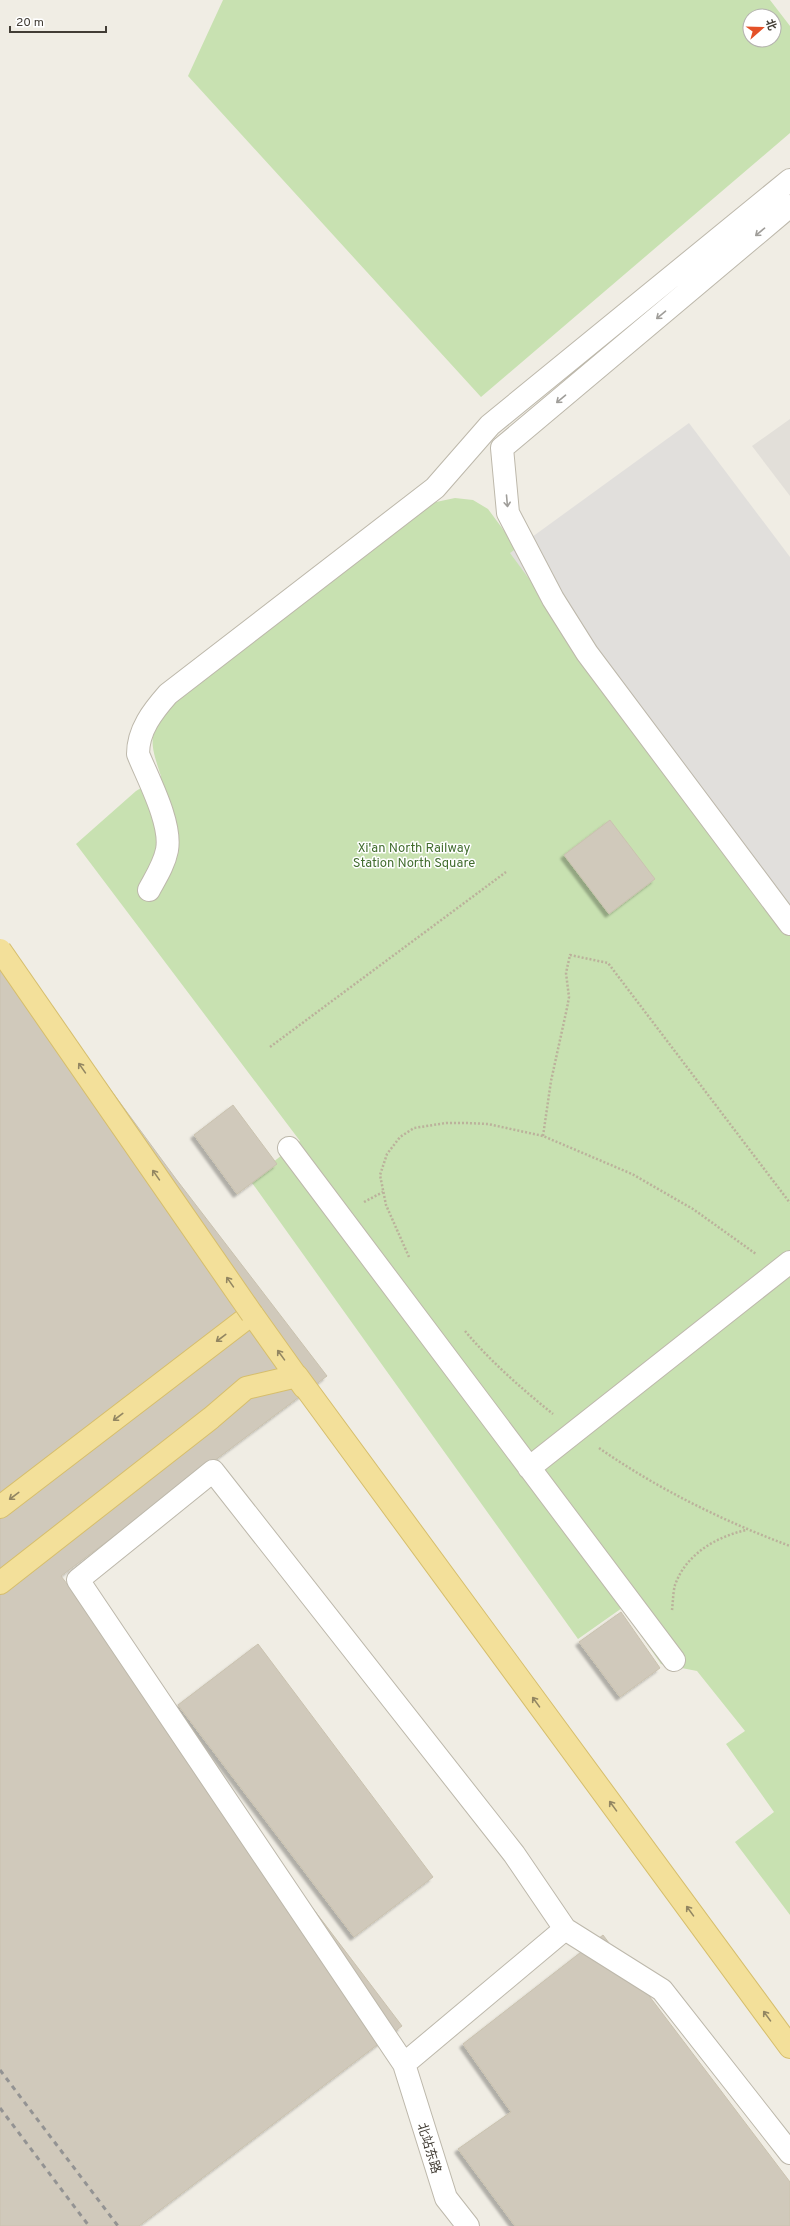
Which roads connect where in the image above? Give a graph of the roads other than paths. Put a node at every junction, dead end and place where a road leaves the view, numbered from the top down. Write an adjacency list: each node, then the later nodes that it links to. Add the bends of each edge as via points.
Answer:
1 (790, 180): 3 (street, via 490,425 435,488 168,694 146,722 138,742 138,754 167,831 167,850)
2 (790, 206): 4 (street, one-way to 4, via 502,448 508,513 553,599 587,653)
3 (149, 890)
4 (790, 924)
5 (0, 950): 8 (main road, one-way to 5, bridge)
6 (289, 1148): 10 (street)
7 (784, 1267): 10 (street)
8 (252, 1314): 9 (main road, one-way to 8); 11 (main road, one-way to 11)
9 (353, 1454): 12 (main road, via 296,1376 246,1388); 16 (main road, one-way to 9)
10 (529, 1468): 13 (street)
11 (0, 1507)
12 (0, 1583)
13 (674, 1660)
14 (565, 1929): 15 (street); 17 (street); 17 (street, 北站东路, via 514,1854 213,1471 78,1580)
15 (662, 1990): 18 (street); 19 (street)
16 (790, 2047)
17 (404, 2064): 20 (street, 北站东路, via 446,2198)
18 (790, 2153)
19 (790, 2163)
20 (468, 2226)

